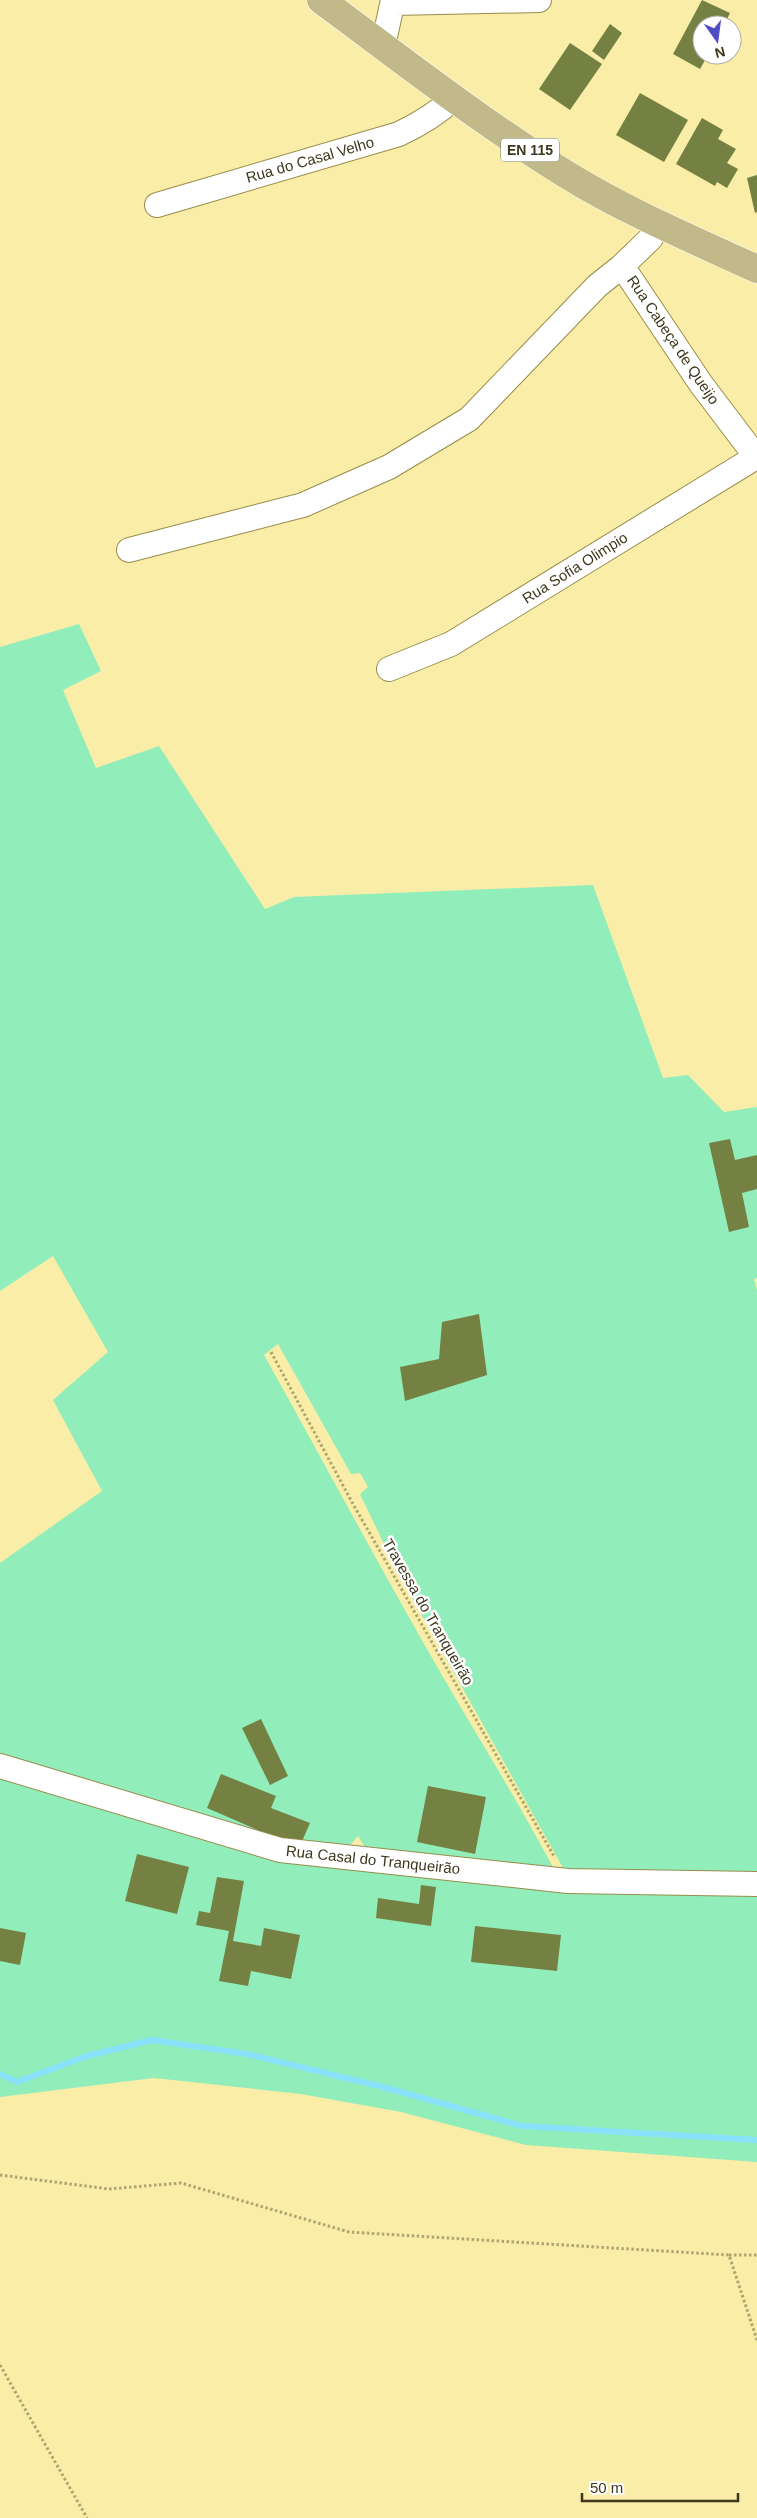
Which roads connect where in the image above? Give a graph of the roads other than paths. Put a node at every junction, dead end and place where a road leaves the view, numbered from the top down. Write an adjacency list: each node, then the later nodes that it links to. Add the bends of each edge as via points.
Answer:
1 (321, 0): 4 (main road, EN 115)
2 (539, 0): 3 (street)
3 (393, 2): 4 (street)
4 (383, 46): 5 (main road, EN 115)
5 (454, 98): 6 (street, Rua do Casal Velho, via 424,123 399,134); 7 (main road, EN 115, via 563,173)
6 (157, 205)
7 (657, 223): 8 (street, Rua Cabeça de Queijo, via 651,238); 9 (main road, EN 115)
8 (622, 266): 10 (street, Rua Cabeça de Queijo, via 700,384); 11 (street, via 597,286 468,419 389,467 303,505)
9 (757, 269)
10 (756, 457): 12 (street, Rua Sofia Olimpio, via 452,644)
11 (129, 550)
12 (389, 669)
13 (0, 1766): 14 (street, Rua Casal do Tranqueirão, via 280,1850 568,1881)
14 (757, 1884)

